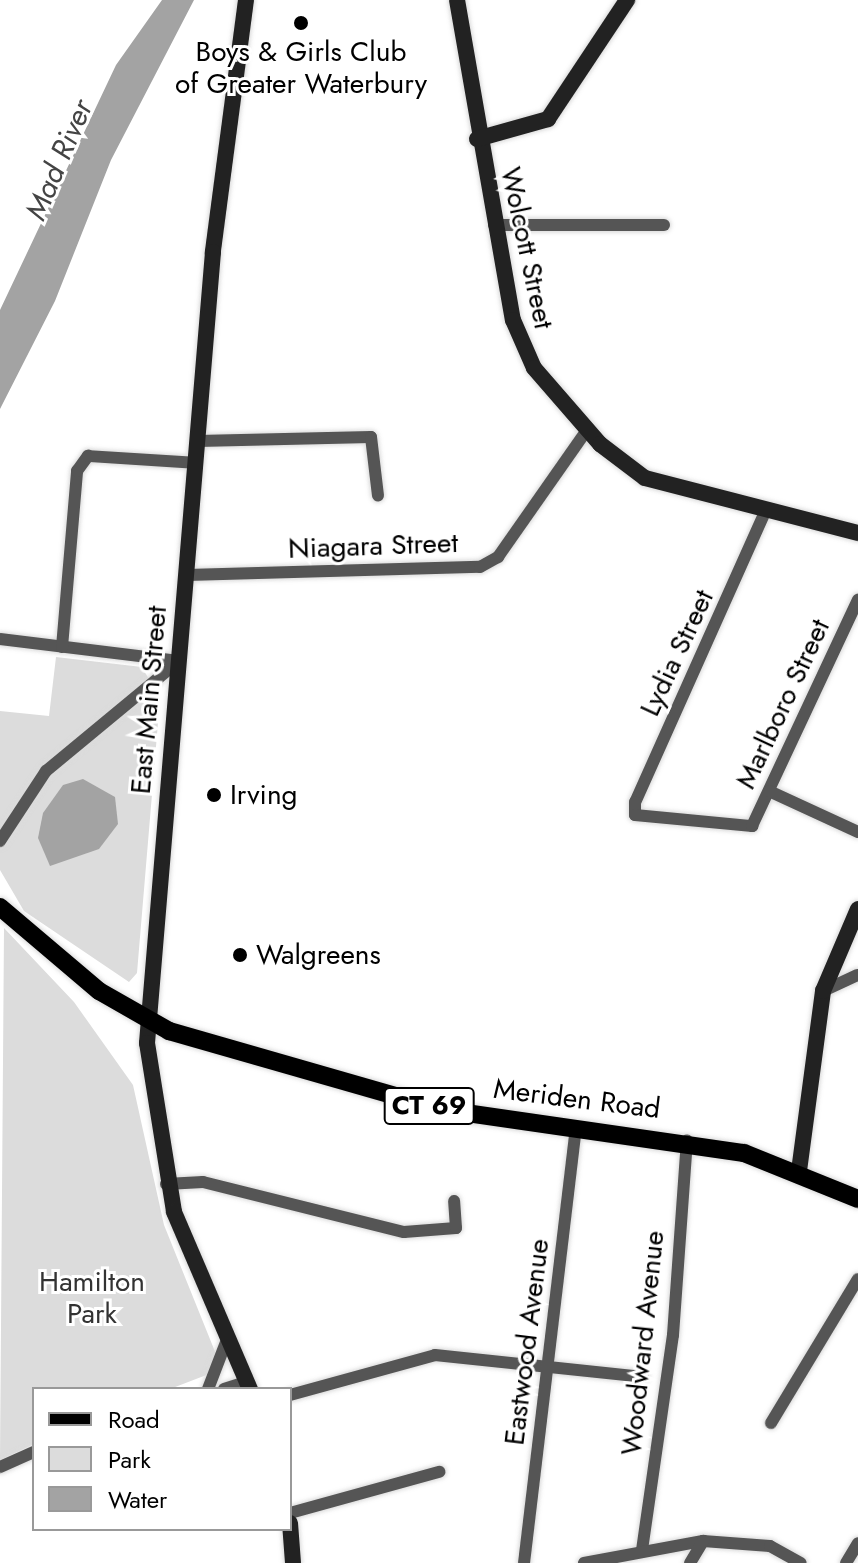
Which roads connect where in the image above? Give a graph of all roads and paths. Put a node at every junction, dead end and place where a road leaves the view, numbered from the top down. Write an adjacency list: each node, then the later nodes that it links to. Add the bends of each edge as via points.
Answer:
1 (246, 0): 8 (main road, East Main Street, via 220,177)
2 (457, 0): 4 (main road, Wolcott Street)
3 (627, 0): 4 (main road, via 548,119)
4 (477, 139): 5 (main road, Wolcott Street)
5 (494, 225): 6 (street); 7 (main road, Wolcott Street, via 522,348)
6 (664, 225)
7 (587, 430): 11 (main road, Wolcott Street, via 645,478); 13 (street, Niagara Street, via 498,557 480,567)
8 (198, 441): 9 (main road, East Main Street); 10 (street, via 371,437)
9 (196, 463): 13 (main road, East Main Street); 16 (street, via 88,456 77,471)
10 (378, 496)
11 (765, 512): 12 (main road, Wolcott Street); 19 (street, Lydia Street, via 634,813)
12 (858, 533)
13 (187, 575): 17 (main road, East Main Street)
14 (858, 600): 18 (street, Marlboro Street)
15 (0, 639): 16 (street)
16 (62, 647): 17 (street)
17 (179, 661): 21 (street, via 46,771); 26 (main road, East Main Street)
18 (769, 791): 19 (street, Marlboro Street); 20 (street)
19 (750, 828)
20 (858, 832)
21 (0, 841)
22 (0, 907): 26 (main road, CT 69, via 84,981)
23 (858, 909): 25 (main road)
24 (858, 975): 25 (street)
25 (823, 991): 29 (main road)
26 (147, 1021): 27 (main road, Meriden Road / CT 69, via 253,1060 417,1104); 30 (main road, East Main Street)
27 (576, 1127): 28 (main road, Meriden Road / CT 69); 35 (street, Eastwood Avenue)
28 (687, 1141): 29 (main road, Meriden Road / CT 69); 48 (street, Woodward Avenue, via 673,1335)
29 (799, 1171): 31 (main road, Meriden Road / CT 69)
30 (166, 1184): 32 (street, via 233,1188 404,1232 456,1228); 34 (main road, East Main Street)
31 (858, 1199)
32 (454, 1201)
33 (858, 1279): 40 (street)
34 (226, 1342): 37 (main road, East Main Street); 38 (street)
35 (548, 1368): 36 (street); 39 (street, via 435,1355); 50 (street, Eastwood Avenue)
36 (643, 1377)
37 (248, 1386)
38 (209, 1387)
39 (292, 1394)
40 (771, 1423)
41 (32, 1453): 42 (street)
42 (0, 1467)
43 (439, 1472): 44 (street)
44 (292, 1512)
45 (291, 1531): 49 (main road)
46 (703, 1541): 48 (street); 52 (street); 53 (street, via 770,1546)
47 (858, 1543): 54 (street)
48 (642, 1550): 51 (street)
49 (293, 1563)
50 (524, 1563)
51 (584, 1563)
52 (690, 1563)
53 (801, 1563)
54 (846, 1563)

